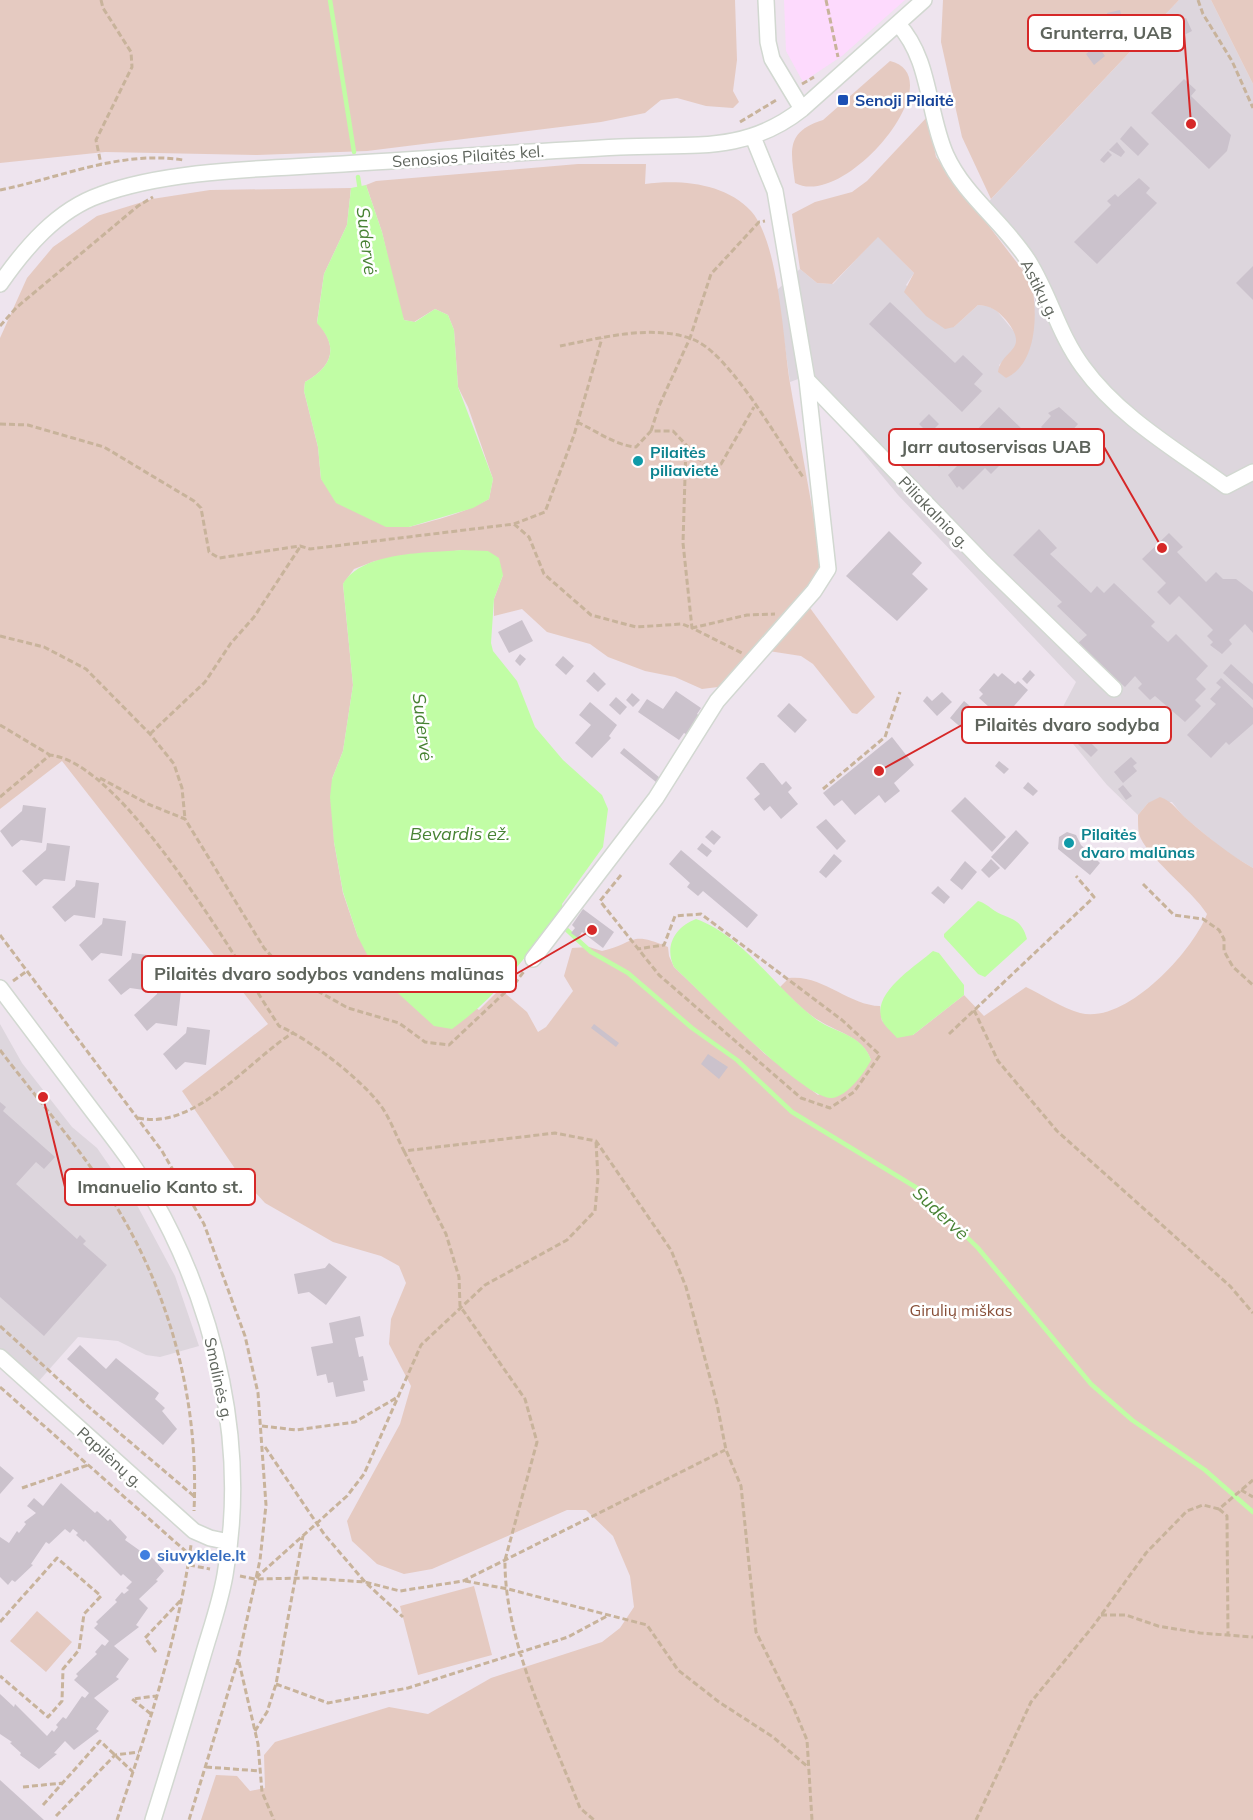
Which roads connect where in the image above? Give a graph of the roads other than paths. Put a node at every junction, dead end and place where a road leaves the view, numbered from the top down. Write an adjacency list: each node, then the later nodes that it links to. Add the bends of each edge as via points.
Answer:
1 (766, 0): 4 (street, via 772,59)
2 (924, 0): 3 (street, Senosios Pilaitės kel.)
3 (898, 24): 4 (street, Senosios Pilaitės kel.); 8 (street, Astikų g., via 910,37 920,61 945,153 964,186 1029,263 1083,368 1146,428 1226,486)
4 (802, 109): 5 (street, Senosios Pilaitės kel., via 784,123)
5 (753, 137): 6 (street, Senosios Pilaitės kel., via 703,146 582,148 239,171 144,184 99,195 78,206 45,230); 7 (street, via 775,191)
6 (0, 284)
7 (807, 380): 9 (street, Piliakalnio g., via 984,563); 10 (street, via 828,569 814,591 717,701 656,798)
8 (1253, 472)
9 (1114, 689)
10 (533, 959)
11 (0, 988): 13 (street, Smalinės g., via 139,1175 198,1294 228,1410 232,1461)
12 (0, 1357): 13 (street, Papilėnų g., via 194,1531)
13 (229, 1542): 14 (street, Smalinės g., via 222,1591)
14 (153, 1820)

